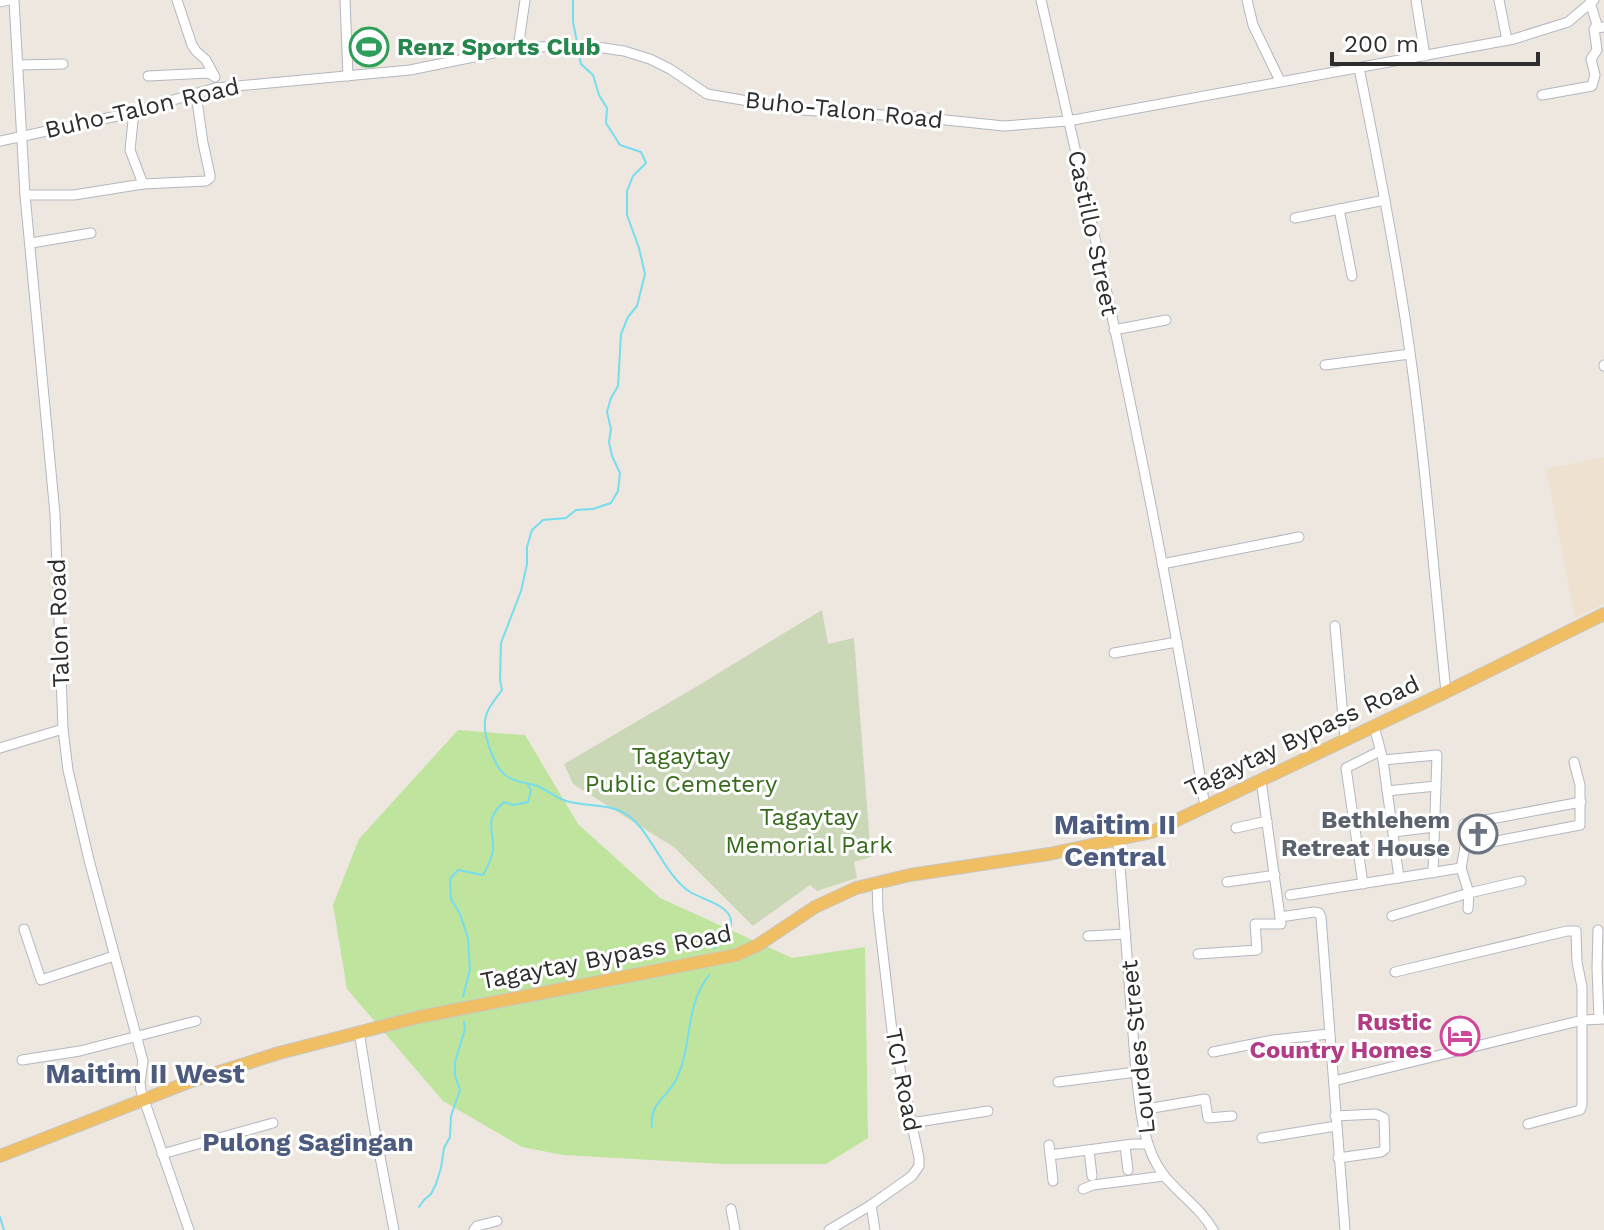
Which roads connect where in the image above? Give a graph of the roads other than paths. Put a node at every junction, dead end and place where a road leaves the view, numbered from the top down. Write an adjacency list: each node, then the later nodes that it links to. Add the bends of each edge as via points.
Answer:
1 (12, 0): 10 (street); 16 (street, Talon Road)
2 (177, 0): 18 (street, via 192,45)
3 (345, 0): 20 (street)
4 (525, 0): 13 (street)
5 (1041, 0): 26 (street, Castillo Street)
6 (1247, 0): 21 (street)
7 (1416, 0): 14 (street)
8 (1499, 0): 12 (street)
9 (1592, 1): 11 (street); 12 (street, Buho-Talon Road, via 1568,22)
10 (0, 2)
11 (1601, 26): 24 (street, via 1594,29 1592,86)
12 (1507, 40): 14 (street, Buho-Talon Road)
13 (518, 48): 20 (street, Buho-Talon Road, via 410,70); 26 (street, Buho-Talon Road, via 590,46 624,51 670,69 707,94 801,110 1004,126)
14 (1425, 56): 17 (street, Buho-Talon Road)
15 (63, 64): 16 (street)
16 (18, 65): 27 (street, Talon Road)
17 (1359, 68): 21 (street, Buho-Talon Road); 31 (street)
18 (214, 75): 19 (street); 22 (street)
19 (148, 76)
20 (348, 76): 22 (street, Buho-Talon Road)
21 (1280, 81): 26 (street, Buho-Talon Road)
22 (219, 87): 23 (street, Buho-Talon Road)
23 (196, 94): 25 (street, Buho-Talon Road); 29 (street, via 210,178)
24 (1542, 95)
25 (134, 111): 27 (street, Buho-Talon Road); 29 (street, via 130,150)
26 (1068, 121): 38 (street, Castillo Street)
27 (23, 135): 28 (street, Buho-Talon Road); 30 (street, Talon Road)
28 (0, 141)
29 (143, 184): 30 (street, via 74,195)
30 (25, 195): 35 (street, Talon Road)
31 (1385, 200): 32 (street); 39 (street)
32 (1339, 209): 33 (street); 36 (street)
33 (1295, 218)
34 (91, 233): 35 (street)
35 (31, 243): 49 (street, Talon Road, via 55,514)
36 (1352, 276)
37 (1166, 320): 38 (street)
38 (1114, 330): 42 (street, Castillo Street)
39 (1410, 354): 40 (street); 47 (street)
40 (1325, 365)
41 (1299, 537): 42 (street)
42 (1162, 564): 45 (street, Castillo Street)
43 (1604, 614): 47 (main road, Tagaytay Bypass Road)
44 (1335, 626): 50 (street)
45 (1177, 642): 46 (street); 58 (street, Castillo Street)
46 (1114, 653)
47 (1446, 692): 48 (main road, Tagaytay Bypass Road)
48 (1374, 726): 50 (main road, Tagaytay Bypass Road); 52 (street)
49 (63, 729): 51 (street); 84 (street, Talon Road, via 68,770)
50 (1345, 740): 54 (main road, Tagaytay Bypass Road)
51 (0, 748)
52 (1382, 755): 55 (street, via 1437,755); 56 (street); 72 (street, via 1346,768)
53 (1574, 762): 57 (street)
54 (1261, 780): 58 (main road, Tagaytay Bypass Road); 59 (street)
55 (1436, 786): 56 (street); 60 (street)
56 (1387, 791): 62 (street)
57 (1581, 802): 64 (street, via 1580,825); 64 (street, via 1464,824)
58 (1205, 807): 63 (main road, Tagaytay Bypass Road, via 1152,832)
59 (1267, 821): 61 (street); 67 (street)
60 (1434, 827): 62 (street); 66 (street)
61 (1236, 828)
62 (1394, 832): 68 (street)
63 (1118, 840): 70 (main road, Tagaytay Bypass Road); 80 (street, Lourdes Street)
64 (1465, 847): 65 (street)
65 (1461, 868): 66 (street); 73 (street)
66 (1433, 873): 68 (street)
67 (1275, 875): 71 (street); 77 (street)
68 (1399, 878): 72 (street)
69 (1521, 881): 73 (street)
70 (877, 882): 89 (main road, Tagaytay Bypass Road, via 815,907 736,955); 103 (street, TCI Road, via 891,1023)
71 (1227, 882)
72 (1363, 884): 74 (street)
73 (1469, 893): 75 (street); 76 (street)
74 (1290, 895)
75 (1468, 909)
76 (1392, 916)
77 (1280, 917): 83 (street, via 1281,924 1255,924 1257,950); 90 (street, via 1314,912 1321,917)
78 (24, 929): 84 (street, via 41,980)
79 (1600, 933): 82 (street)
80 (1126, 934): 81 (street); 94 (street, Lourdes Street)
81 (1088, 936)
82 (1601, 952): 86 (street)
83 (1198, 954)
84 (114, 956): 91 (street, Talon Road)
85 (1395, 972): 87 (street, via 1573,930)
86 (1602, 1019): 87 (street)
87 (1583, 1020): 95 (street); 104 (street, via 1580,1110)
88 (196, 1021): 91 (street)
89 (359, 1031): 97 (main road, Tagaytay Bypass Road, via 243,1063); 122 (street)
90 (1329, 1034): 92 (street); 95 (street)
91 (136, 1036): 93 (street); 97 (street, Talon Road)
92 (1213, 1052)
93 (22, 1060)
94 (1136, 1072): 96 (street); 98 (street, Lourdes Street)
95 (1334, 1081): 101 (street)
96 (1058, 1082)
97 (144, 1100): 109 (street, Talon Road); 110 (main road, Tagaytay Bypass Road)
98 (1141, 1110): 100 (street, via 1205,1099 1208,1118); 106 (street, Lourdes Street)
99 (988, 1111): 103 (street)
100 (1232, 1116)
101 (1335, 1121): 105 (street); 111 (street); 111 (street, via 1376,1114 1384,1118 1385,1149)
102 (273, 1123): 109 (street)
103 (911, 1123): 117 (street, TCI Road, via 919,1166)
104 (1528, 1124)
105 (1262, 1138)
106 (1148, 1144): 107 (street); 114 (street, Lourdes Street)
107 (1125, 1146): 108 (street); 112 (street)
108 (1089, 1150): 113 (street); 115 (street, via 1050,1150)
109 (162, 1154): 121 (street, Talon Road)
110 (0, 1156)
111 (1338, 1158): 127 (street)
112 (1128, 1170)
113 (1092, 1176)
114 (1164, 1176): 116 (street); 126 (street, Lourdes Street)
115 (1053, 1181)
116 (1083, 1189)
117 (871, 1205): 120 (street, TCI Road); 125 (street)
118 (731, 1209): 124 (street)
119 (497, 1221): 123 (street)
120 (831, 1229)
121 (189, 1230)
122 (394, 1230)
123 (474, 1230)
124 (735, 1230)
125 (875, 1230)
126 (1213, 1230)
127 (1345, 1230)

